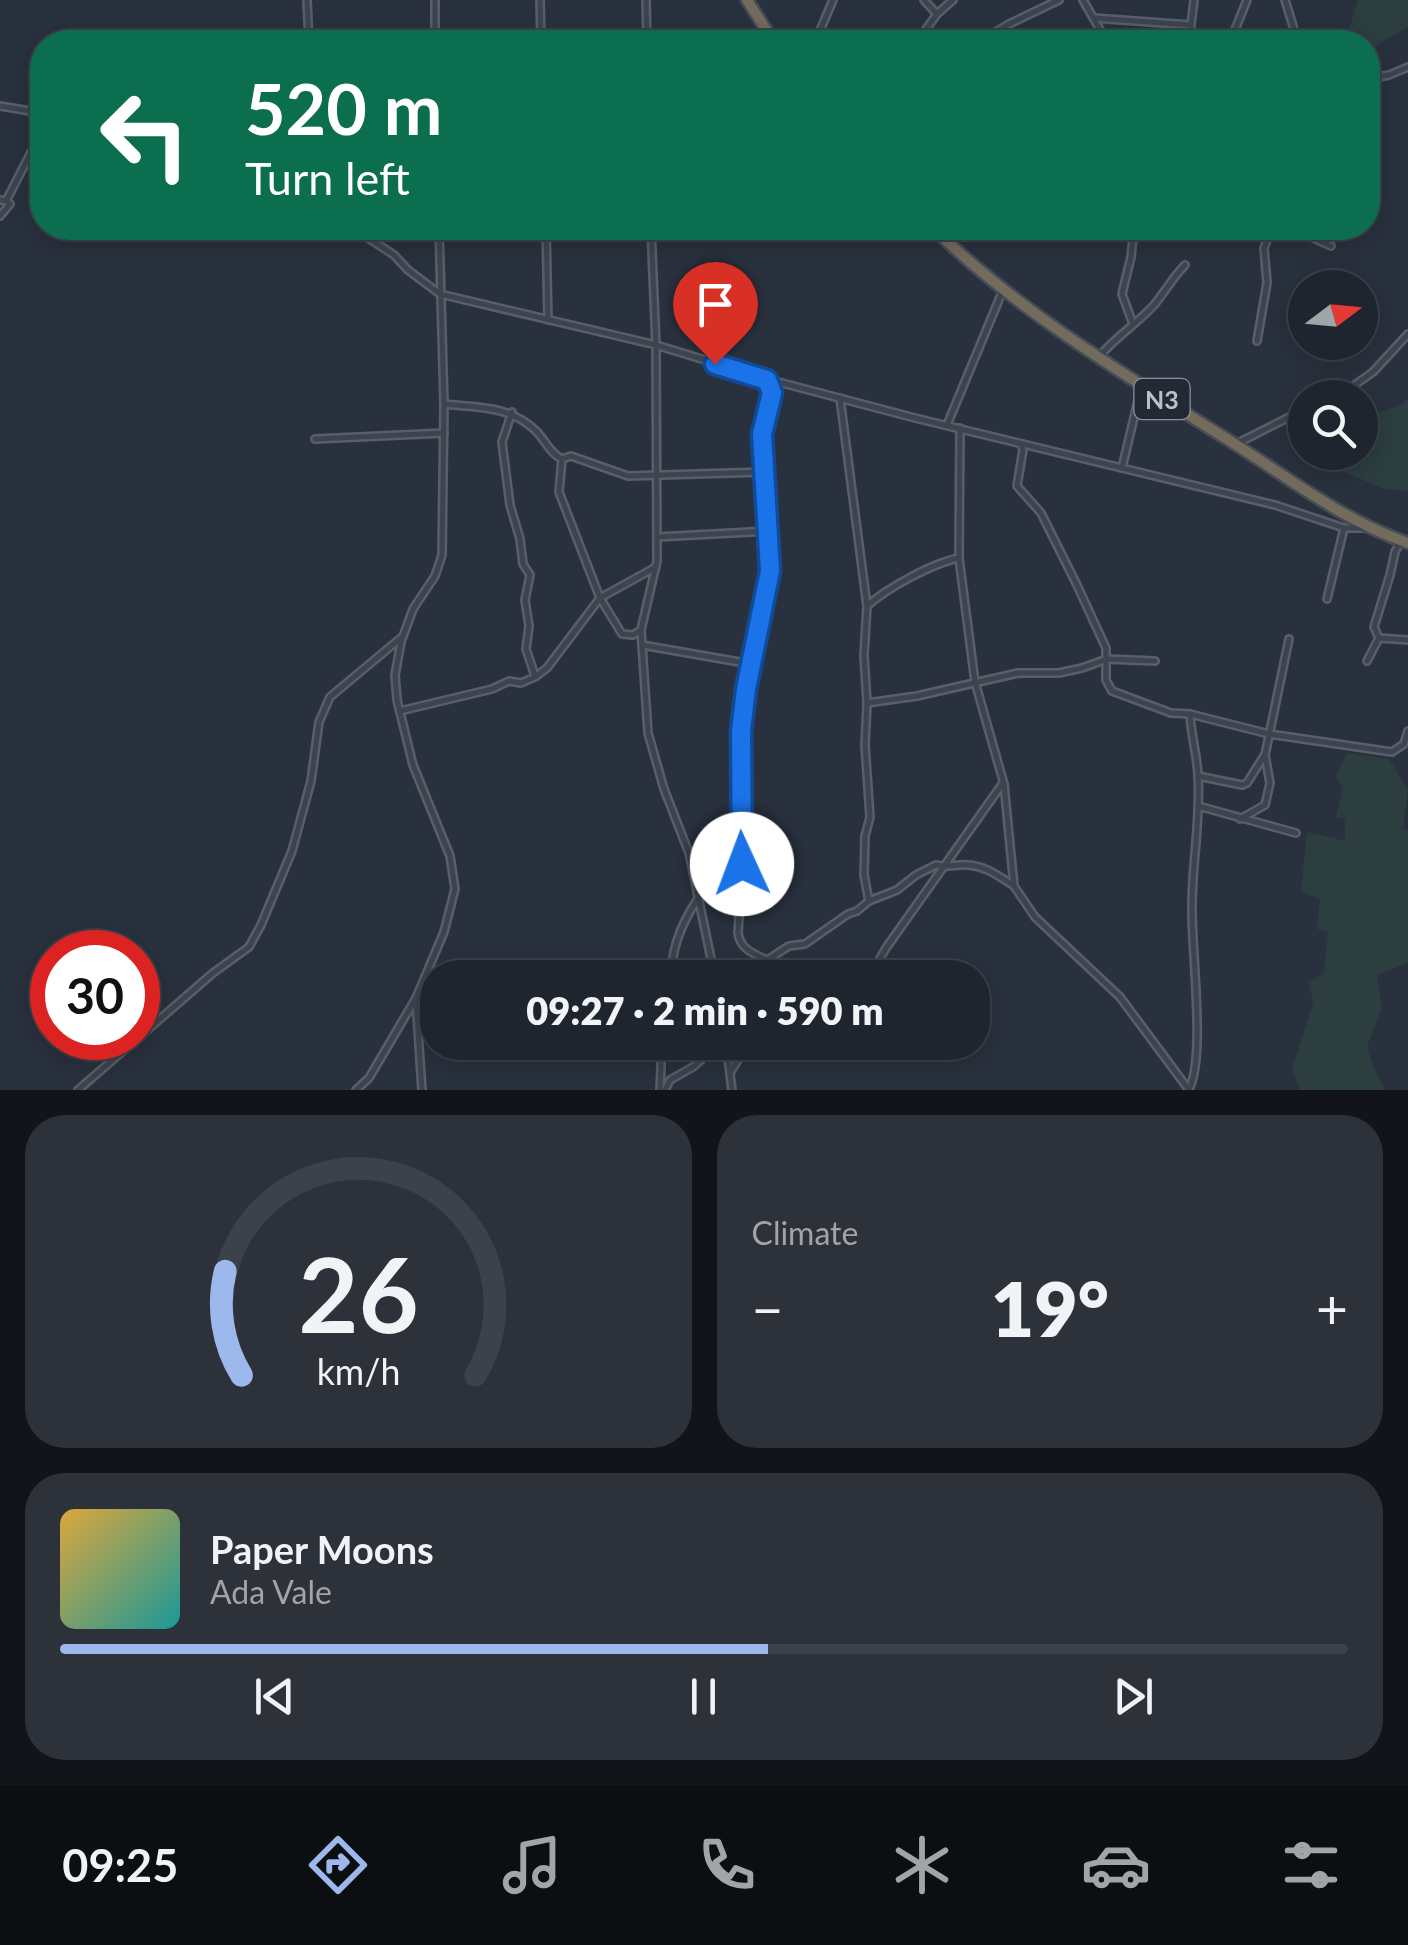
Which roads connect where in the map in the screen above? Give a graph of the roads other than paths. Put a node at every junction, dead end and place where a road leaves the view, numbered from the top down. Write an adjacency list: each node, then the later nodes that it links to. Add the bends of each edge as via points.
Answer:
1 (307, 0): 17 (street)
2 (434, 0): 18 (street)
3 (540, 0): 19 (street)
4 (646, 0): 20 (street)
5 (747, 0): 21 (highway)
6 (834, 0): 22 (street)
7 (924, 0): 14 (street)
8 (952, 0): 14 (street)
9 (1059, 0): 24 (street)
10 (1083, 0): 15 (street)
11 (1194, 0): 16 (street)
12 (1247, 0): 27 (street)
13 (1285, 0): 28 (street)
14 (937, 14): 23 (street)
15 (1094, 18): 16 (street); 25 (street)
16 (1190, 25): 26 (street)
17 (308, 30)
18 (435, 30)
19 (541, 30)
20 (646, 30)
21 (766, 30)
22 (820, 30)
23 (926, 30)
24 (999, 30)
25 (1100, 30)
26 (1189, 30)
27 (1235, 30)
28 (1294, 30)
29 (1408, 67): 30 (street)
30 (1380, 77)
31 (0, 106): 32 (street)
32 (30, 111)
33 (30, 153): 34 (street)
34 (3, 200): 35 (street, via 10,204)
35 (0, 216)
36 (371, 240): 47 (street)
37 (438, 240): 47 (street)
38 (546, 240): 48 (street)
39 (652, 240): 52 (street)
40 (947, 240): 46 (highway, N3)
41 (1133, 240): 49 (street, via 1122,294)
42 (1267, 240): 51 (street, via 1268,283)
43 (1317, 240): 44 (street)
44 (1331, 246)
45 (1185, 265): 49 (street)
46 (1003, 290): 53 (highway, N3); 61 (street)
47 (440, 294): 48 (street); 58 (street)
48 (548, 320): 52 (street)
49 (1134, 324): 53 (street)
50 (1408, 334): 55 (street)
51 (1257, 341)
52 (656, 345): 54 (street); 70 (street)
53 (1099, 358): 56 (highway, N3)
54 (767, 380): 57 (street); 69 (street, via 772,393 762,434)
55 (1361, 380)
56 (1142, 386): 66 (highway, N3); 68 (street)
57 (840, 398): 61 (street); 80 (street)
58 (444, 404): 59 (street); 63 (street)
59 (512, 412): 67 (street); 91 (street, via 502,442 510,505 530,575 526,649)
60 (1288, 418): 66 (street)
61 (947, 425): 62 (street)
62 (960, 428): 65 (street); 76 (street)
63 (444, 433): 64 (street); 82 (street, via 442,555)
64 (314, 439)
65 (1021, 444): 68 (street); 87 (street, via 1016,486 1048,526)
66 (1235, 444): 72 (highway, N3)
67 (562, 459): 70 (street); 78 (street, via 559,492)
68 (1122, 468): 71 (street)
69 (764, 472): 70 (street); 73 (street)
70 (656, 476): 74 (street)
71 (1344, 528): 72 (street); 79 (street)
72 (1370, 528): 75 (highway, N3)
73 (768, 530): 74 (street); 90 (street, via 770,571)
74 (657, 537): 77 (street)
75 (1405, 542): 83 (street, via 1395,552 1374,628)
76 (958, 558): 80 (street, via 894,586); 92 (street)
77 (656, 567): 78 (street); 81 (street)
78 (600, 598): 81 (street, via 622,634); 91 (street)
79 (1327, 599)
80 (867, 606): 93 (street)
81 (641, 630): 86 (street)
82 (404, 635): 94 (street, via 395,675); 119 (street, via 330,696 292,851 249,946)
83 (1379, 638): 85 (street); 89 (street)
84 (1289, 639): 97 (street)
85 (1408, 640)
86 (642, 646): 90 (street); 106 (street, via 648,732 689,854)
87 (1107, 659): 88 (street); 92 (street, via 1059,673); 95 (street, via 1112,691)
88 (1156, 660)
89 (1367, 660)
90 (751, 664): 110 (street, via 741,731 738,932 748,951)
91 (535, 677): 94 (street)
92 (976, 682): 93 (street); 100 (street)
93 (867, 703): 107 (street)
94 (400, 711): 112 (street, via 455,889)
95 (1190, 714): 97 (street); 99 (street)
96 (1408, 731): 97 (street, via 1392,752)
97 (1270, 734): 98 (street)
98 (1265, 755): 99 (street, via 1242,785); 102 (street, via 1265,805)
99 (1198, 776): 101 (street)
100 (1004, 783): 104 (street); 105 (street)
101 (1198, 806): 102 (street); 124 (street, via 1192,904 1196,1039)
102 (1240, 820): 103 (street)
103 (1296, 833)
104 (941, 868): 105 (street, via 983,866); 107 (street); 111 (street)
105 (1014, 886): 124 (street, via 1035,917 1120,997)
106 (697, 900): 108 (street); 109 (street)
107 (869, 901): 110 (street)
108 (671, 960)
109 (711, 960)
110 (768, 960)
111 (879, 960)
112 (416, 1001): 113 (street); 120 (street); 121 (street)
113 (420, 1001)
114 (662, 1060): 122 (street)
115 (701, 1060): 122 (street)
116 (728, 1060): 118 (street)
117 (738, 1060): 118 (street)
118 (730, 1074): 123 (street)
119 (78, 1090)
120 (356, 1090)
121 (422, 1090)
122 (662, 1090)
123 (732, 1090)
124 (1189, 1090)

